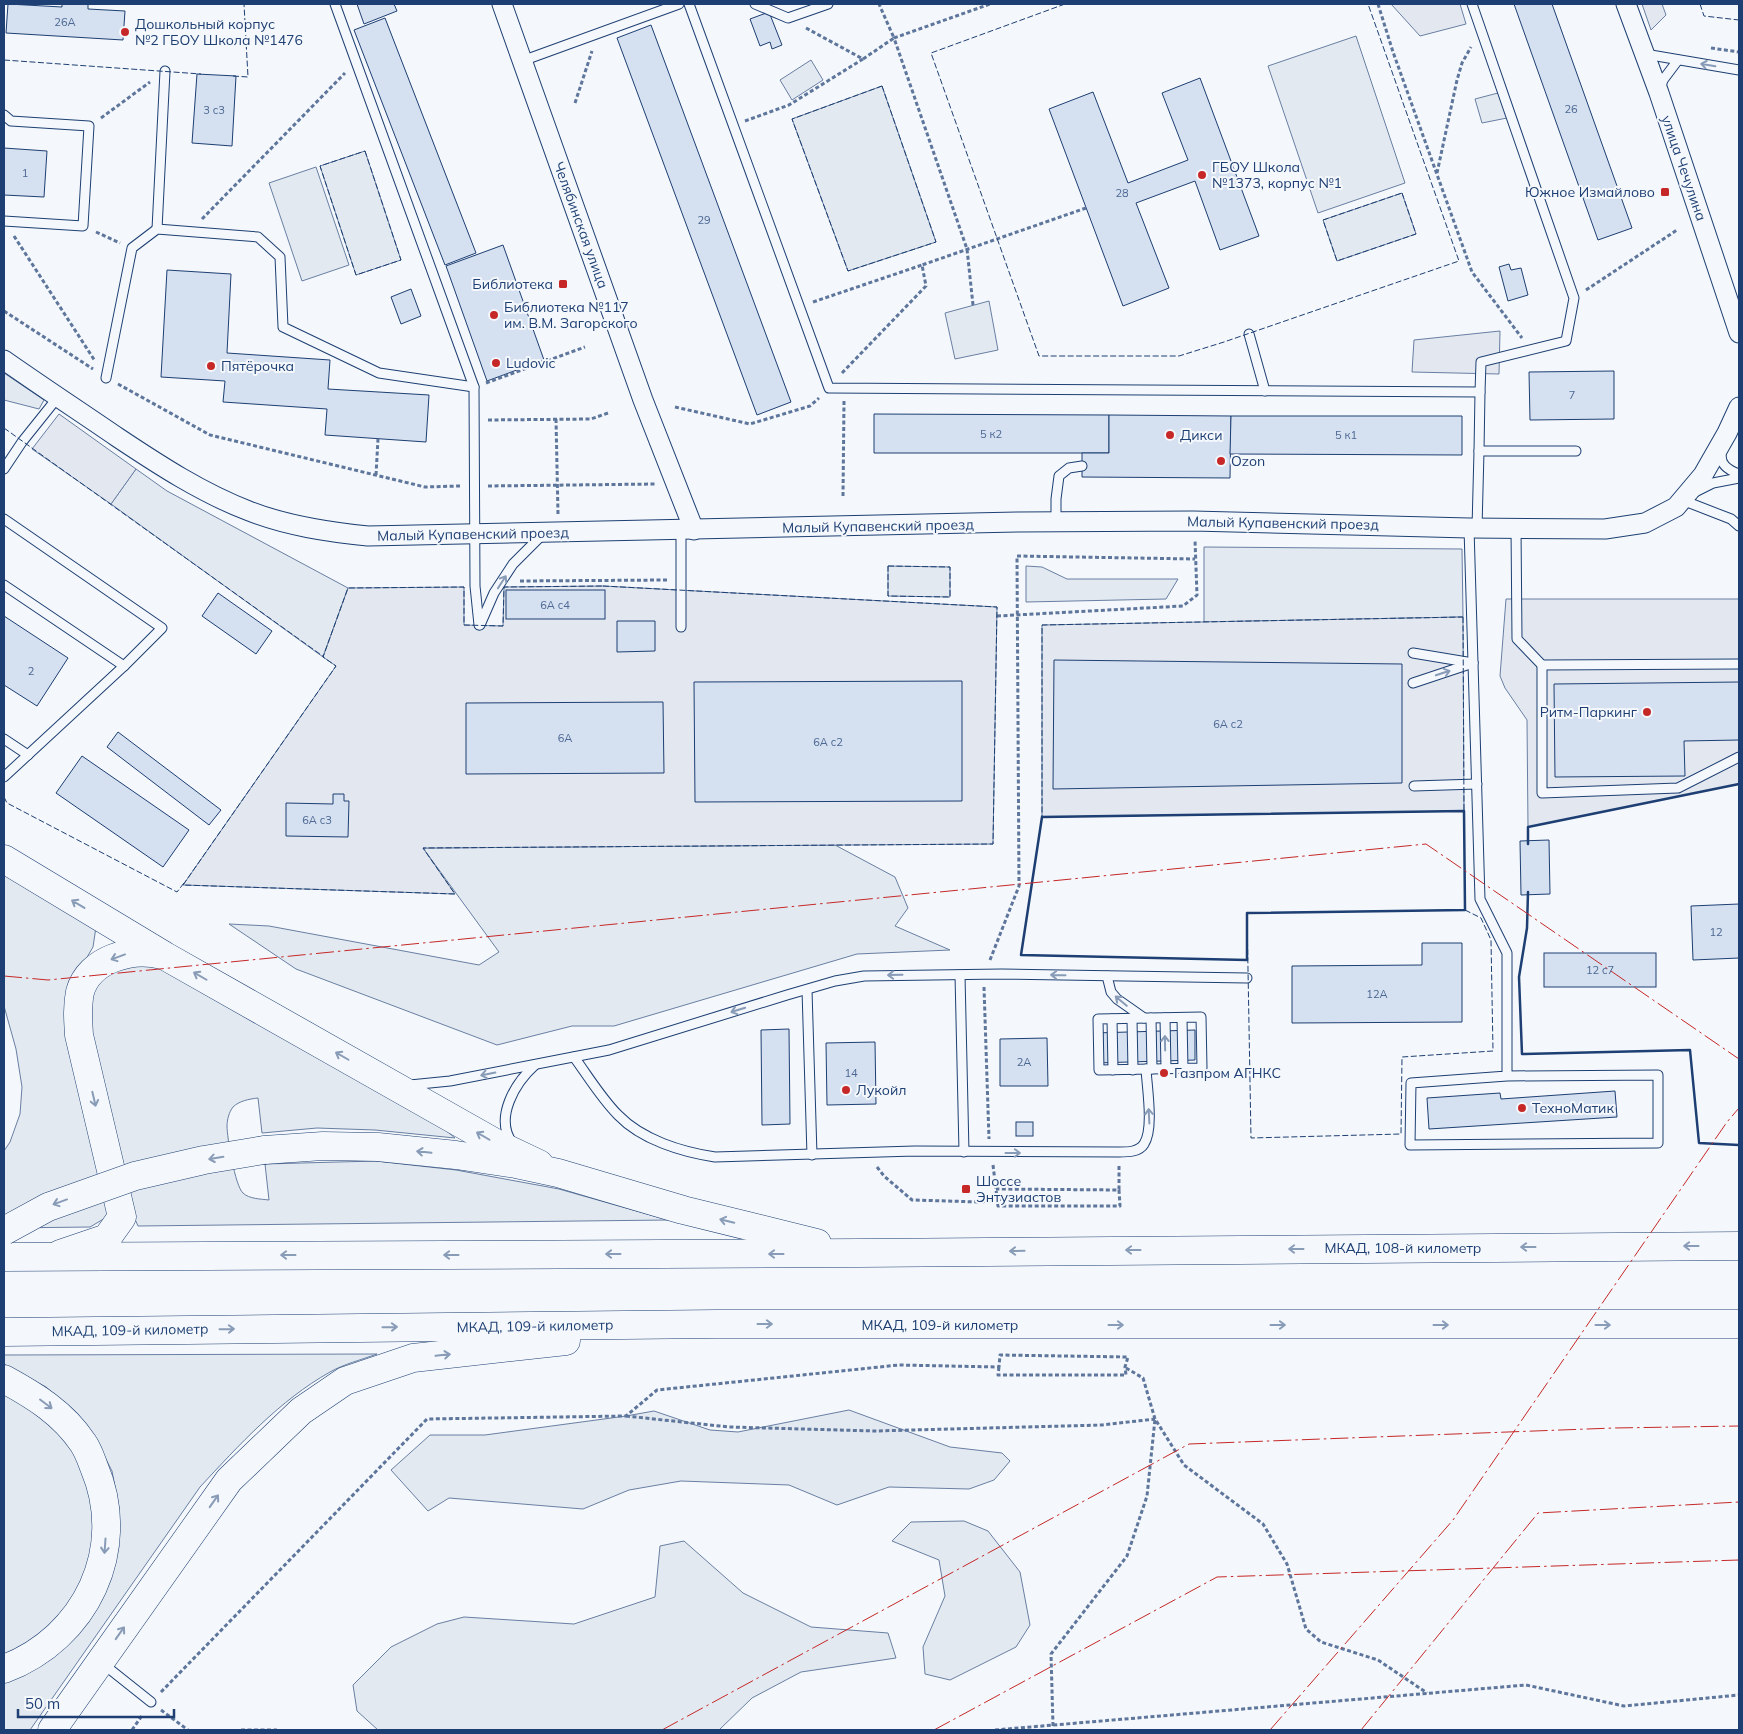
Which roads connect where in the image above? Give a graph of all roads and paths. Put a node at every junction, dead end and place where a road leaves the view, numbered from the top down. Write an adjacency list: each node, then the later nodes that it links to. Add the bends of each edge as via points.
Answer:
1 (335, 4): 20 (lane)
2 (502, 4): 19 (street, Челябинская улица)
3 (679, 4): 13 (lane)
4 (689, 4): 26 (lane)
5 (755, 4): 12 (lane)
6 (828, 4): 12 (lane)
7 (879, 4): 15 (path)
8 (990, 4): 15 (path)
9 (1378, 4): 28 (path)
10 (1472, 4): 14 (lane)
11 (1626, 4): 16 (street, улица Чечулина)
12 (788, 18): 17 (path)
13 (598, 34): 19 (lane); 24 (path)
14 (1483, 36): 28 (path, via 1470,48 1462,63); 38 (lane)
15 (894, 38): 17 (path); 36 (path)
16 (1645, 54): 18 (lane); 23 (street, улица Чечулина)
17 (863, 58): 26 (path, via 789,105)
18 (1678, 60): 21 (lane, one-way to 18); 23 (lane, via 1663,80)
19 (522, 61): 67 (street, Челябинская улица)
20 (356, 62): 34 (path); 48 (lane)
21 (1739, 70)
22 (165, 71): 27 (path); 32 (lane)
23 (1659, 93): 42 (street, улица Чечулина)
24 (575, 103)
25 (4, 115): 27 (lane, via 11,121)
26 (733, 125): 40 (lane)
27 (89, 126): 31 (lane)
28 (1437, 174): 45 (path, via 1472,272)
29 (1086, 208): 36 (path)
30 (4, 221): 31 (lane); 47 (path)
31 (83, 226): 35 (path)
32 (157, 229): 34 (lane); 35 (lane)
33 (1677, 230): 38 (path)
34 (190, 232): 48 (lane, via 258,236 280,257 283,327 379,373)
35 (132, 248): 47 (lane)
36 (967, 249): 37 (path); 39 (path)
37 (922, 265): 40 (path); 49 (path, via 926,286)
38 (1574, 298): 45 (lane, via 1566,341)
39 (973, 305)
40 (799, 307): 49 (lane)
41 (4, 311): 47 (path)
42 (1739, 333)
43 (1249, 334): 51 (lane)
44 (585, 347): 48 (path)
45 (1530, 348): 52 (lane, via 1481,362)
46 (4, 360): 53 (street, Малый Купавенский проезд)
47 (106, 378): 65 (path, via 210,435)
48 (474, 387): 57 (lane)
49 (829, 388): 50 (lane); 54 (path, via 810,406 750,424)
50 (845, 388): 51 (lane); 69 (path)
51 (1265, 390): 52 (lane)
52 (1480, 392): 60 (lane)
53 (58, 397): 63 (lane); 78 (street, Малый Купавенский проезд, via 167,470 250,512 330,532 368,536)
54 (675, 407)
55 (1739, 407): 58 (street, Малый Купавенский проезд)
56 (608, 413): 57 (path, via 591,419)
57 (474, 420): 68 (lane)
58 (1727, 433): 64 (lane, via 1720,455 1722,463); 70 (street, Малый Купавенский проезд, via 1703,475)
59 (378, 439): 65 (path)
60 (1479, 450): 61 (lane); 74 (lane)
61 (1576, 451)
62 (1082, 466): 72 (lane, via 1069,468 1059,476)
63 (4, 469)
64 (1739, 474)
65 (376, 475): 68 (path, via 424,487)
66 (1739, 478): 70 (lane, via 1713,483)
67 (676, 484): 68 (path); 76 (street, Челябинская улица)
68 (474, 486): 78 (lane)
69 (843, 496)
70 (1682, 500): 73 (lane, via 1731,519); 75 (street, Малый Купавенский проезд, via 1676,507 1645,523 1605,529)
71 (4, 519): 91 (lane, via 162,628)
72 (1056, 522): 74 (street, Малый Купавенский проезд, via 1193,521); 76 (street, Малый Купавенский проезд)
73 (1739, 526)
74 (1473, 528): 75 (street, Малый Купавенский проезд); 88 (lane)
75 (1516, 528): 89 (lane, via 1517,639)
76 (687, 530): 77 (street, Малый Купавенский проезд); 82 (lane)
77 (544, 533): 78 (street, Малый Купавенский проезд); 78 (lane, one-way to 77, via 480,625 494,593 513,564)
78 (474, 534)
79 (1195, 536): 80 (path)
80 (1195, 559): 84 (path, via 1197,595 1183,606); 84 (path, via 1018,556)
81 (524, 580): 82 (path)
82 (682, 580): 86 (lane)
83 (4, 585): 91 (lane)
84 (1017, 615): 85 (path); 104 (path, via 1019,886)
85 (997, 616)
86 (681, 627)
87 (1413, 653): 88 (lane)
88 (1473, 663): 92 (lane, one-way to 88); 97 (lane)
89 (1542, 664): 90 (lane); 95 (lane, via 1542,793 1678,788)
90 (1739, 664)
91 (124, 666): 94 (lane)
92 (1413, 683)
93 (4, 739): 94 (lane)
94 (28, 755): 96 (lane)
95 (1739, 757)
96 (4, 777)
97 (1477, 784): 98 (lane); 100 (lane)
98 (1414, 786)
99 (4, 859): 102 (main road, one-way to 99)
100 (1480, 899): 101 (lane); 120 (lane, via 1507,953)
101 (1481, 918)
102 (165, 956): 121 (main road, one-way to 102); 137 (main road, one-way to 137, via 136,952 106,961 85,980 80,990 79,1034 122,1217 107,1238)
103 (960, 974): 104 (lane); 107 (lane, one-way to 107, via 864,976); 122 (lane)
104 (984, 975): 105 (lane, one-way to 104); 125 (path)
105 (1107, 976): 106 (lane); 108 (lane, one-way to 105, via 1117,999 1111,992)
106 (1247, 978)
107 (807, 990): 113 (lane, one-way to 113, via 609,1050); 126 (lane)
108 (1147, 1018): 109 (lane); 112 (lane); 116 (lane)
109 (1165, 1018): 110 (lane); 117 (lane, one-way to 109)
110 (1182, 1018): 115 (lane); 115 (lane, via 1201,1017 1202,1068)
111 (1112, 1019): 112 (lane); 118 (lane); 118 (lane, via 1098,1019 1099,1070)
112 (1132, 1019): 119 (lane)
113 (574, 1057): 114 (lane); 126 (lane, via 618,1116 644,1134 675,1148 715,1157)
114 (536, 1065): 121 (lane, one-way to 121, via 450,1081); 127 (lane, via 517,1085 507,1112 510,1140)
115 (1184, 1068): 117 (lane)
116 (1149, 1069): 117 (lane); 119 (lane); 123 (lane, one-way to 116, via 1137,1150 1148,1136)
117 (1166, 1069)
118 (1113, 1070): 119 (lane)
119 (1133, 1070)
120 (1507, 1076): 120 (lane, via 1411,1083 1410,1145 1658,1143 1658,1075)
121 (395, 1086): 127 (main road, one-way to 121)
122 (964, 1152): 124 (lane); 125 (lane)
123 (1119, 1152): 125 (lane, one-way to 123); 130 (path)
124 (865, 1153): 126 (lane); 131 (path, via 884,1176 912,1200 980,1202)
125 (991, 1153): 129 (path)
126 (812, 1155)
127 (524, 1157): 128 (main road)
128 (558, 1173): 133 (main road, one-way to 133, bridge, via 456,1155 378,1147 264,1150 135,1176 48,1207); 135 (main road, one-way to 128, via 683,1210)
129 (996, 1189): 130 (path); 131 (path)
130 (1119, 1190): 131 (path, via 1120,1206 998,1206)
131 (998, 1199): 132 (path)
132 (1005, 1199)
133 (4, 1231)
134 (1739, 1246): 135 (main road, МКАД, 108-й километр, one-way to 135)
135 (860, 1253): 137 (main road, one-way to 137)
136 (4, 1256): 137 (main road)
137 (54, 1256)
138 (716, 1324): 139 (main road, МКАД, 109-й километр, one-way to 139); 140 (main road, МКАД, 109-й километр, one-way to 138); 146 (main road, one-way to 138, via 229,1480 301,1411 345,1381 413,1358)
139 (1739, 1324)
140 (4, 1332)
141 (999, 1367): 142 (path, via 998,1375 1126,1375); 142 (path, via 1000,1355 1128,1357); 144 (path, via 899,1365 657,1390)
142 (1125, 1367): 145 (path, via 1143,1378)
143 (4, 1379): 147 (main road, one-way to 147, via 36,1396 60,1415 84,1444 102,1486 107,1517 104,1555 92,1592 70,1625 20,1663)
144 (626, 1416): 145 (path, via 729,1427 875,1432 1102,1424); 150 (path, via 428,1419)
145 (1155, 1419): 148 (path, via 1184,1465 1263,1524 1288,1564 1306,1630 1321,1642 1378,1660); 151 (path, via 1147,1496 1127,1556 1051,1654)
146 (100, 1661): 150 (lane); 152 (main road)
147 (4, 1669)
148 (1427, 1694): 149 (path, via 1526,1685 1624,1706); 151 (path)
149 (1739, 1695)
150 (151, 1702): 153 (path); 154 (path)
151 (1053, 1726): 157 (path)
152 (52, 1730)
153 (132, 1730)
154 (188, 1730)
155 (241, 1730): 156 (path)
156 (277, 1730)
157 (995, 1730)

